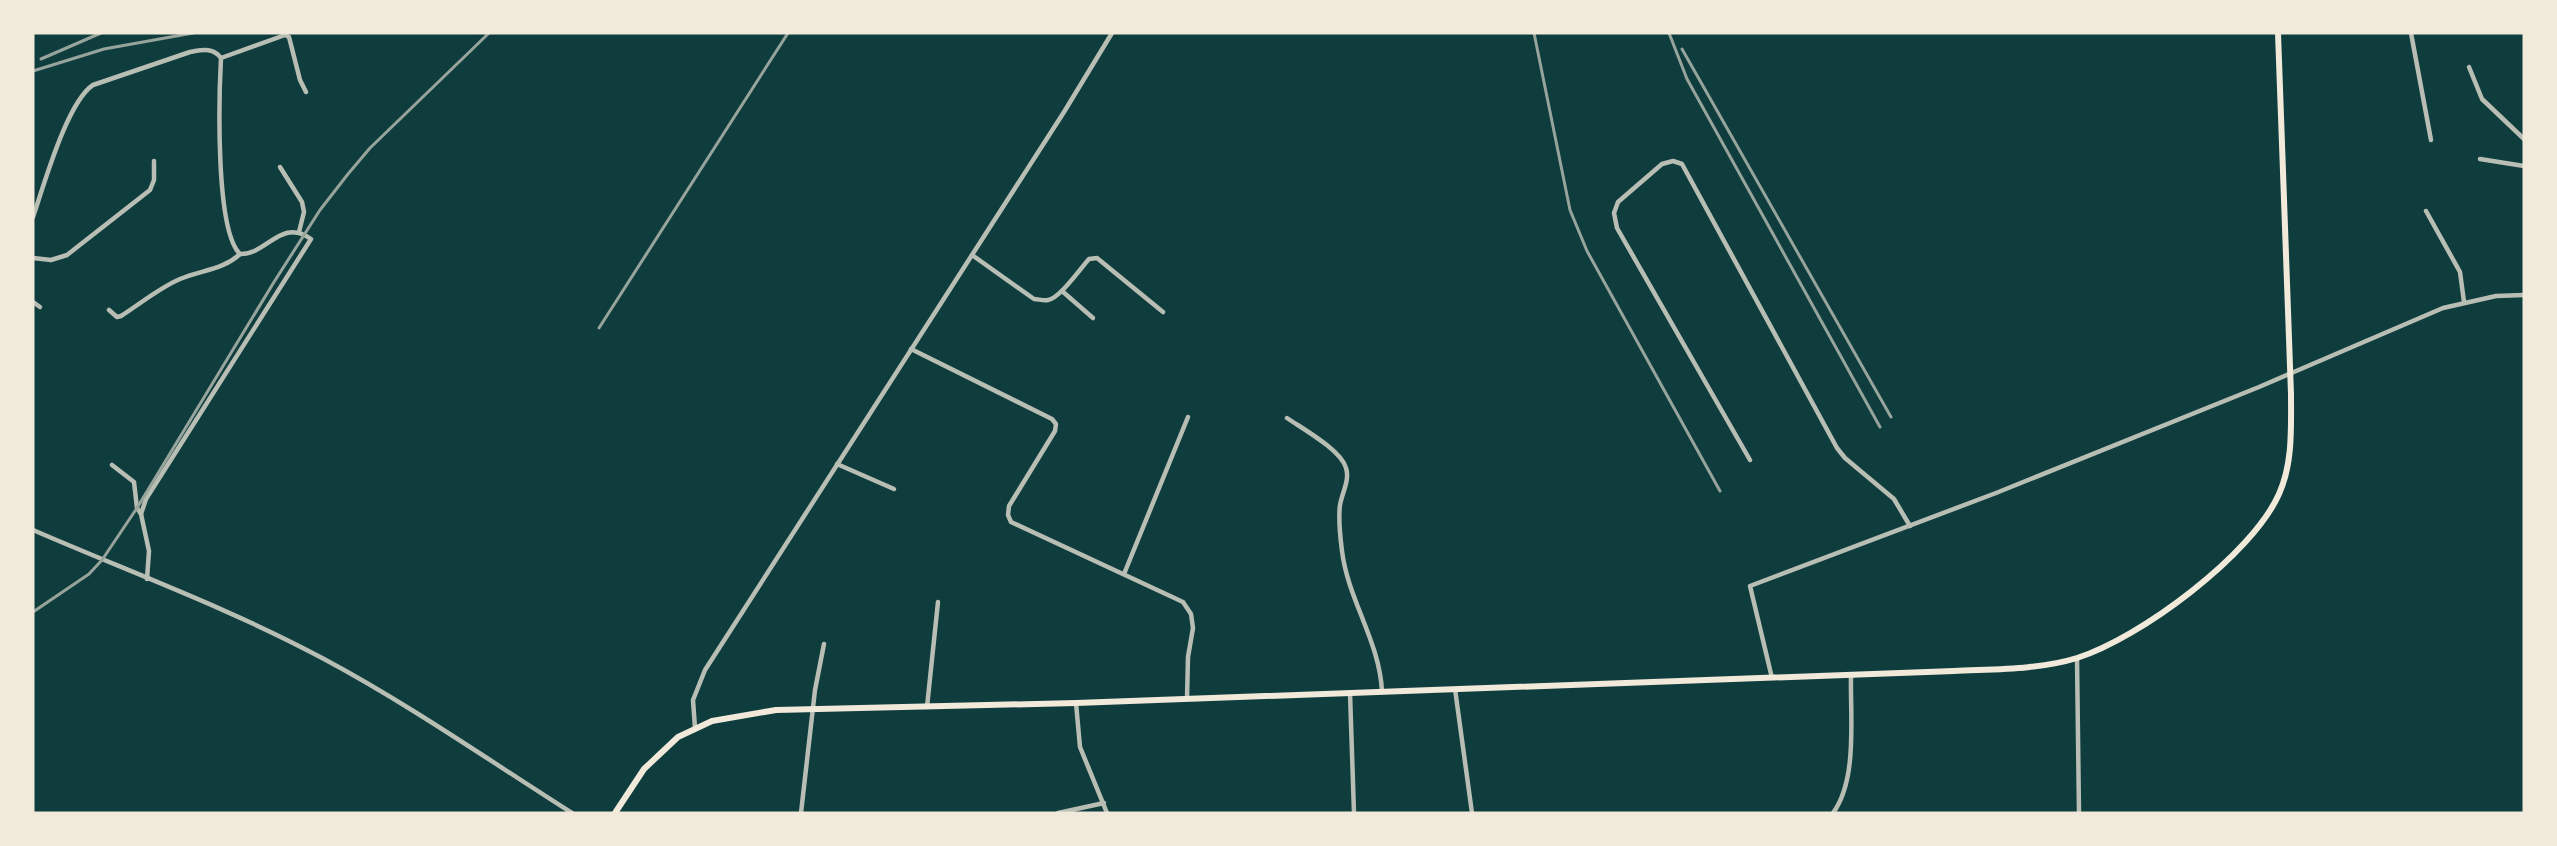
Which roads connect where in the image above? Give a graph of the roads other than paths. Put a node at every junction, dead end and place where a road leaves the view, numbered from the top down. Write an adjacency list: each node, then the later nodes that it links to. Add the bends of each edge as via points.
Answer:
1 (1112, 33): 17 (street)
2 (2278, 33): 28 (main road)
3 (2411, 33): 8 (street)
4 (221, 58): 6 (street, via 285,35 289,37); 14 (street, via 217,52 206,49 190,52 84,91 63,131); 16 (street, via 219,157 231,239)
5 (2469, 68): 7 (street, via 2482,99)
6 (306, 92)
7 (2524, 139)
8 (2431, 140)
9 (2480, 159): 11 (street)
10 (154, 161): 18 (street, via 150,190 67,255 51,260)
11 (2524, 166)
12 (280, 167): 15 (street, via 302,202)
13 (2426, 211): 22 (street, via 2460,272)
14 (33, 217)
15 (299, 232): 16 (street, via 280,235 248,254); 35 (street, via 311,239 146,499)
16 (240, 254): 24 (street, via 230,263 176,281 121,316)
17 (972, 255): 19 (street, via 1034,299 1050,300); 27 (street)
18 (33, 258)
19 (1062, 291): 25 (street, via 1089,259 1097,258); 26 (street)
20 (2524, 293): 22 (street)
21 (33, 302): 23 (street)
22 (2464, 302): 28 (street)
23 (40, 307)
24 (109, 310)
25 (1162, 312)
26 (1093, 318)
27 (911, 349): 33 (street); 38 (street, via 1052,419 1055,431 1009,506 1011,522)
28 (2290, 374): 36 (street); 42 (main road, via 2287,470 2280,493 2264,519 2236,552 2176,602 2126,634)
29 (1188, 417): 38 (street)
30 (1287, 418): 46 (street, via 1330,449 1346,468 1340,505 1342,554 1377,656)
31 (1750, 460): 36 (street, via 1617,228 1614,213 1618,202 1662,164 1683,164 1837,448 1894,499)
32 (112, 465): 35 (street, via 134,482)
33 (837, 465): 34 (street); 52 (street, via 705,670 693,700)
34 (894, 489)
35 (141, 514): 39 (street, via 149,551)
36 (1910, 526): 44 (street, via 1750,586)
37 (33, 530): 39 (street)
38 (1124, 574): 48 (street, via 1183,602 1191,614)
39 (147, 579): 54 (street, via 323,659 412,710)
40 (938, 602): 50 (street)
41 (824, 644): 51 (street)
42 (2077, 658): 43 (main road, via 2021,667); 62 (street)
43 (1851, 675): 44 (main road); 61 (street, via 1849,768 1842,801)
44 (1772, 678): 45 (main road)
45 (1455, 689): 46 (main road); 60 (street)
46 (1382, 692): 47 (main road)
47 (1350, 693): 48 (main road); 59 (street)
48 (1186, 699): 49 (main road)
49 (1076, 703): 50 (main road); 53 (street, via 1080,747)
50 (927, 707): 51 (main road)
51 (813, 708): 52 (main road, via 750,713); 56 (street)
52 (695, 728): 55 (main road, via 661,751 644,769)
53 (1104, 803): 57 (street); 58 (street)
54 (572, 813)
55 (615, 813)
56 (801, 813)
57 (1058, 813)
58 (1107, 813)
59 (1354, 813)
60 (1472, 813)
61 (1833, 813)
62 (2079, 813)

